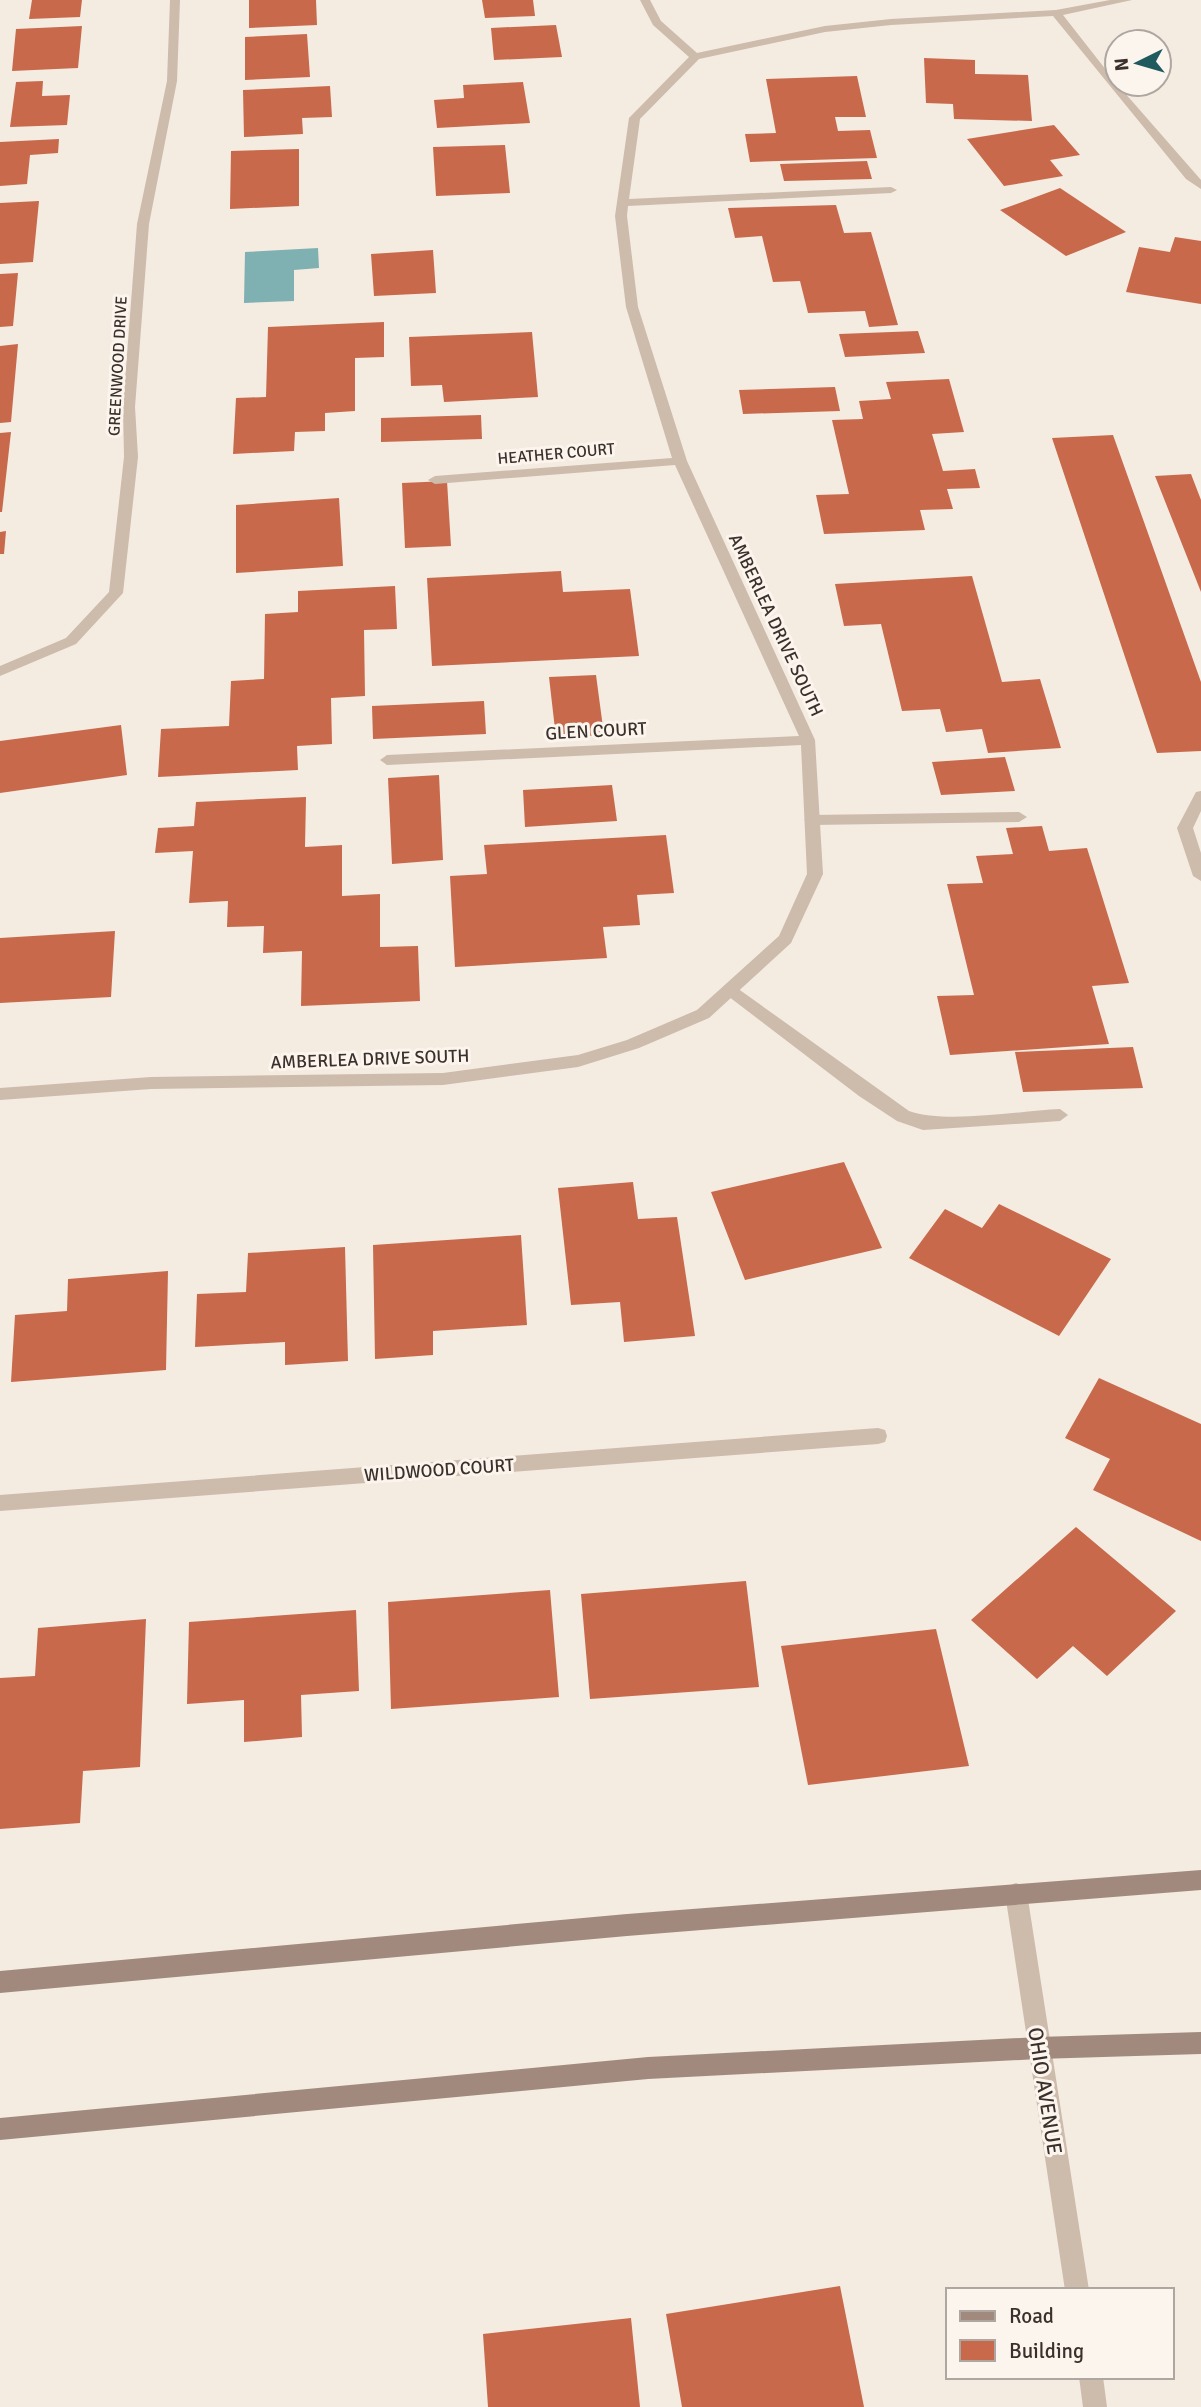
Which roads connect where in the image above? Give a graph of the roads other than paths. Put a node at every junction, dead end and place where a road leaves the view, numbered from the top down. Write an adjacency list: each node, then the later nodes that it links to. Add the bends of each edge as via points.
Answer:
1 (175, 0): 11 (street, GREENWOOD DRIVE, via 172,81 143,224 129,407 131,457 116,593 72,641)
2 (645, 0): 5 (street, via 657,23)
3 (1127, 0): 4 (street)
4 (1056, 13): 5 (street, via 825,29); 6 (street)
5 (695, 57): 8 (street, AMBERLEA DRIVE SOUTH, via 635,118)
6 (1201, 186)
7 (891, 190): 8 (street)
8 (622, 203): 9 (street, AMBERLEA DRIVE SOUTH, via 632,307)
9 (680, 461): 10 (street, HEATHER COURT); 12 (street, AMBERLEA DRIVE SOUTH)
10 (435, 480)
11 (0, 671)
12 (808, 740): 13 (street, GLEN COURT); 16 (street, AMBERLEA DRIVE SOUTH)
13 (387, 760)
14 (1201, 796): 17 (street, via 1185,828)
15 (1019, 817): 16 (street)
16 (812, 820): 18 (street, AMBERLEA DRIVE SOUTH, via 815,874 785,939)
17 (1201, 876)
18 (730, 989): 19 (street, AMBERLEA DRIVE SOUTH, via 703,1014 578,1061 443,1079 151,1083); 20 (street, via 902,1116 923,1123 947,1123)
19 (0, 1094)
20 (1060, 1115)
21 (878, 1436): 22 (street, WILDWOOD COURT)
22 (0, 1503)
23 (1201, 1880): 24 (main road)
24 (1016, 1893): 25 (main road); 27 (street, OHIO AVENUE)
25 (0, 1982)
26 (1201, 2043): 27 (main road)
27 (1038, 2048): 28 (main road, via 648,2068); 29 (street, OHIO AVENUE)
28 (0, 2129)
29 (1077, 2288)
30 (1091, 2379): 31 (street)
31 (1096, 2407)

